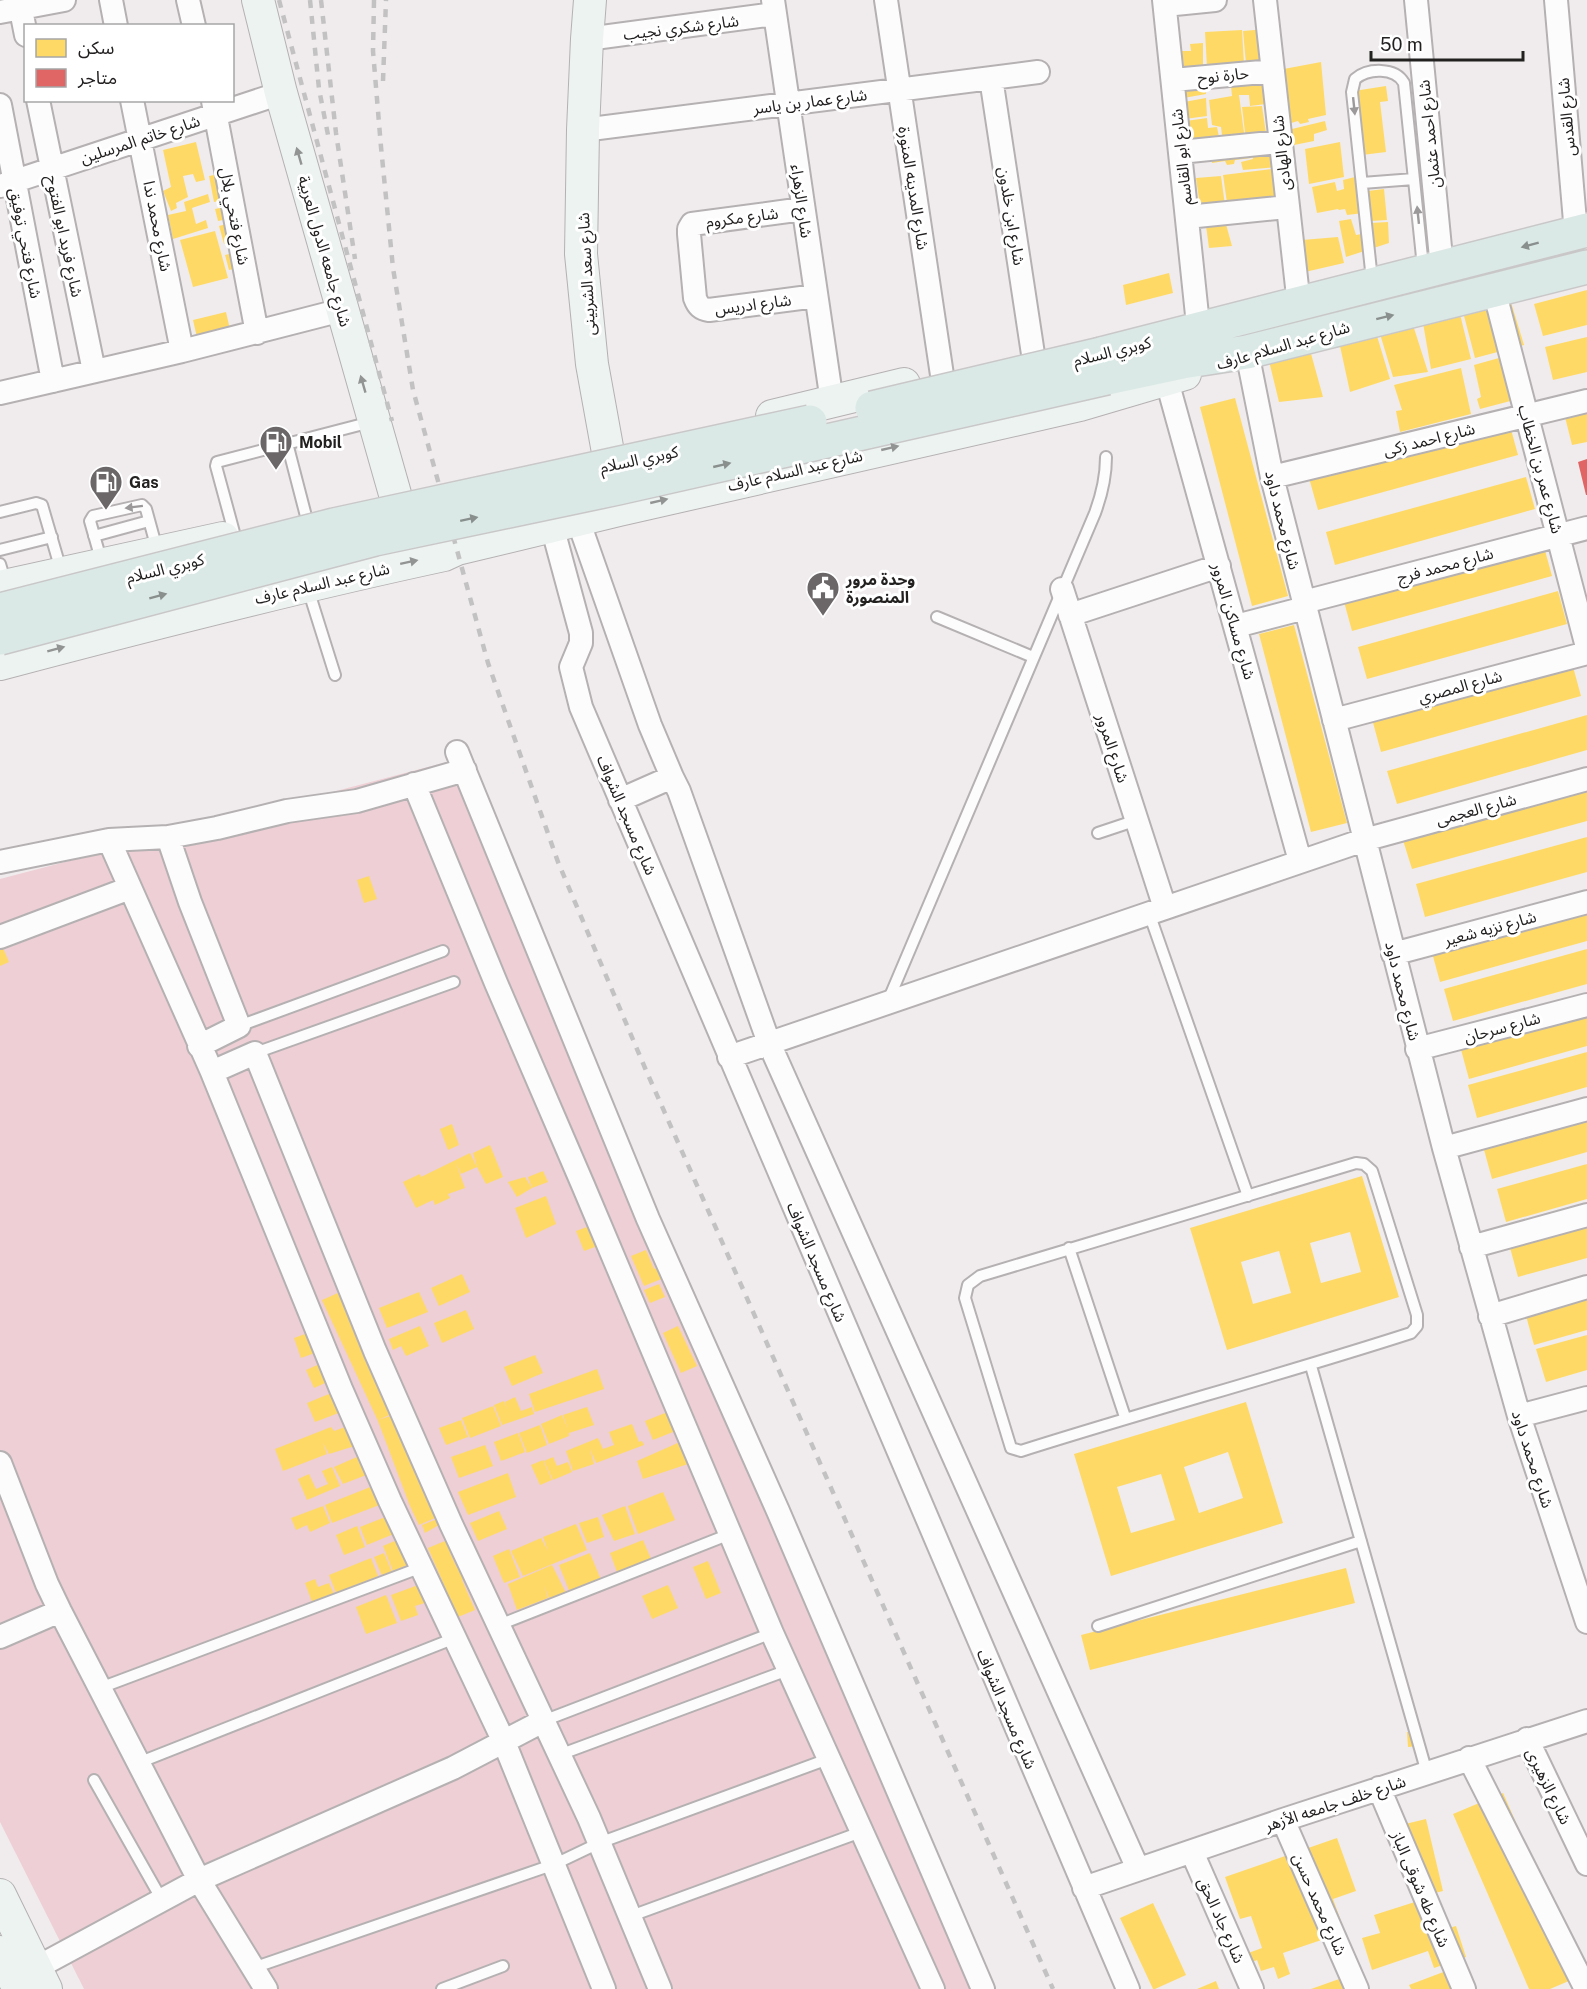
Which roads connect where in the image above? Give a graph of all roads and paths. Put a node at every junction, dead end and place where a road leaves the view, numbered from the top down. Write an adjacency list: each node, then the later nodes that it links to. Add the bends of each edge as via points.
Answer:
1 (64, 0): 12 (street)
2 (111, 0): 14 (street)
3 (188, 0): 15 (street)
4 (258, 0): 23 (main road, شارع جامعه الدول العربية)
5 (590, 0): 17 (main road, شارع سعد الشربينى)
6 (886, 0): 22 (street, شارع المدينه المنورة)
7 (1215, 0): 11 (street)
8 (1265, 0): 18 (street, شارع الهادى)
9 (1416, 0): 42 (street, شارع احمد عثمان)
10 (1556, 0): 40 (street, شارع القدس)
11 (1165, 3): 21 (street, شارع ابو القاسم)
12 (13, 7): 16 (street)
13 (774, 7): 17 (street, شارع شكري نجيب); 26 (street, شارع الزهراء)
14 (116, 24)
15 (194, 24)
16 (24, 31)
17 (586, 39): 29 (main road, شارع سعد الشربينى)
18 (1273, 71): 21 (street, حارة نوح); 31 (street, شارع الهادى)
19 (1038, 72): 20 (street, شارع عمار بن ياسر)
20 (991, 78): 22 (street, شارع عمار بن ياسر); 54 (street, شارع ابن خلدون)
21 (1173, 80): 32 (street, شارع ابو القاسم)
22 (899, 90): 26 (street, شارع عمار بن ياسر); 57 (street, شارع المدينه المنورة)
23 (281, 93): 28 (street, شارع خاتم المرسلين); 48 (main road, شارع جامعه الدول العربية, one-way to 23)
24 (38, 102): 33 (street, شارع فريد ابو الفتوح)
25 (132, 102): 30 (street, شارع محمد ندا)
26 (788, 104): 29 (street, شارع عمار بن ياسر); 38 (street, شارع الزهراء)
27 (0, 105): 35 (street, شارع فتحي توفيق)
28 (214, 107): 30 (street, شارع خاتم المرسلين); 50 (street, شارع فتحي بلال)
29 (583, 130): 67 (main road, شارع سعد الشربينى, via 582,265 592,364)
30 (141, 139): 33 (street, شارع خاتم المرسلين); 52 (street, شارع محمد ندا)
31 (1280, 142): 32 (street); 37 (street, شارع الهادى)
32 (1180, 152): 39 (street, شارع ابو القاسم)
33 (51, 169): 35 (street, شارع خاتم المرسلين); 56 (street, شارع فريد ابو الفتوح)
34 (1414, 178): 36 (lane); 36 (lane, one-way to 36, via 1404,83 1391,72 1366,72 1355,79 1352,92); 42 (lane, one-way to 34)
35 (7, 183): 58 (street, شارع فتحي توفيق)
36 (1362, 183): 43 (lane)
37 (1287, 207): 39 (street); 47 (street, شارع الهادى)
38 (803, 209): 45 (street, شارع الزهراء); 46 (street, شارع مكروم, via 692,224 689,234)
39 (1187, 217): 49 (street, شارع ابو القاسم)
40 (1581, 232): 42 (main road, شارع عبد السلام عارف, one-way to 42)
41 (1587, 267): 44 (main road, شارع عبد السلام عارف)
42 (1433, 271): 43 (main road, شارع عبد السلام عارف)
43 (1373, 286): 47 (main road, شارع عبد السلام عارف)
44 (1494, 290): 53 (main road, شارع عبد السلام عارف, one-way to 44); 64 (street, شارع عمر بن الخطاب)
45 (816, 296): 46 (street, شارع ادريس, via 709,310 697,305); 62 (street, شارع الزهراء)
46 (695, 298)
47 (1288, 308): 49 (main road, شارع عبد السلام عارف); 55 (main road, كوبري السلام)
48 (342, 310): 50 (street); 65 (main road, شارع جامعه الدول العربية, one-way to 48)
49 (1197, 315): 51 (main road, شارع عبد السلام عارف)
50 (257, 333): 52 (street)
51 (1067, 345): 54 (main road, شارع عبد السلام عارف); 63 (main road)
52 (182, 351): 56 (street)
53 (1247, 352): 55 (main road, كوبري السلام, via 1182,362); 59 (main road, شارع عبد السلام عارف); 69 (street, شارع محمد داود)
54 (1033, 354): 57 (main road, شارع عبد السلام عارف)
55 (1104, 366): 88 (main road, كوبري السلام, bridge, via 849,413 334,525); 95 (main road, كوبري السلام, one-way to 55, bridge, via 375,539 618,488)
56 (94, 371): 58 (street)
57 (942, 375): 62 (main road, شارع عبد السلام عارف)
58 (53, 381): 60 (street)
59 (1167, 381): 63 (main road, شارع عبد السلام عارف); 84 (street, شارع مساكن المرور)
60 (0, 393)
61 (1587, 400): 64 (street, شارع احمد زكى)
62 (832, 402): 67 (main road, شارع عبد السلام عارف)
63 (1080, 405): 71 (main road, شارع عبد السلام عارف, one-way to 63)
64 (1527, 415): 69 (street, شارع احمد زكى); 79 (street, شارع عمر بن الخطاب)
65 (374, 421): 66 (lane); 70 (main road, شارع جامعه الدول العربية)
66 (287, 443): 74 (lane); 78 (lane, via 217,462)
67 (607, 454): 70 (main road, شارع عبد السلام عارف); 71 (main road, شارع سعد الشربينى)
68 (1106, 457): 89 (lane, via 1102,495)
69 (1272, 477): 90 (street, شارع محمد داود)
70 (397, 501): 73 (main road, شارع عبد السلام عارف)
71 (619, 510): 76 (main road, شارع عبد السلام عارف)
72 (0, 512): 80 (lane, via 39,503)
73 (340, 513): 74 (main road, شارع عبد السلام عارف); 86 (main road)
74 (307, 520): 78 (main road, شارع عبد السلام عارف)
75 (149, 521): 82 (lane); 83 (lane); 83 (lane, one-way to 83, via 142,505 93,516 90,521)
76 (565, 523): 86 (main road, شارع عبد السلام عارف, one-way to 76); 102 (street); 105 (street, شارع مسجد الشواف, via 581,633 572,667 575,688)
77 (1587, 528): 79 (street, شارع محمد فرج)
78 (235, 536): 82 (main road, شارع عبد السلام عارف)
79 (1558, 536): 90 (street, شارع محمد فرج); 96 (street, شارع عمر بن الخطاب)
80 (52, 537): 81 (lane); 85 (lane)
81 (0, 550)
82 (158, 552): 83 (main road, شارع عبد السلام عارف)
83 (102, 554): 85 (main road, شارع عبد السلام عارف); 94 (main road)
84 (1219, 566): 91 (street); 93 (street, شارع مساكن المرور)
85 (62, 573): 88 (main road, شارع عبد السلام عارف)
86 (357, 574): 87 (main road, شارع عبد السلام عارف)
87 (307, 586): 94 (main road, شارع عبد السلام عارف); 100 (lane)
88 (2, 587)
89 (1062, 589): 91 (street, شارع المرور); 98 (lane)
90 (1304, 605): 93 (street, شارع محمد فرج); 101 (street, شارع محمد داود)
91 (1070, 615): 106 (street, شارع المرور)
92 (938, 617): 98 (lane)
93 (1236, 626): 111 (street, شارع مساكن المرور)
94 (134, 628): 99 (main road, شارع عبد السلام عارف, one-way to 94)
95 (0, 638)
96 (1587, 647)
97 (1587, 653): 101 (street, شارع المصري)
98 (1033, 657): 120 (lane)
99 (0, 664)
100 (335, 675)
101 (1334, 720): 110 (street, شارع محمد داود)
102 (672, 777): 105 (street); 123 (street)
103 (1587, 779): 110 (street, شارع العجمى)
104 (414, 784): 108 (street, via 357,801 287,811); 142 (street); 186 (street, via 461,761 648,1219)
105 (620, 800): 127 (street, شارع مسجد الشواف)
106 (1137, 820): 107 (lane); 115 (street, شارع المرور)
107 (1098, 834)
108 (168, 837): 109 (street); 122 (street)
109 (109, 840): 112 (street); 113 (street)
110 (1365, 840): 111 (street, شارع العجمى); 118 (street, شارع محمد داود)
111 (1300, 861): 115 (street, شارع العجمى)
112 (0, 862)
113 (130, 888): 116 (street); 124 (street)
114 (1587, 902): 118 (street, شارع نزيه شعير)
115 (1157, 910): 120 (street, شارع العجمى); 131 (lane)
116 (0, 937)
117 (443, 951): 122 (lane)
118 (1394, 954): 125 (street, شارع محمد داود)
119 (454, 982): 126 (lane)
120 (887, 1003): 123 (street, شارع العجمى)
121 (1587, 1005): 125 (street, شارع سرحان)
122 (239, 1026): 124 (street)
123 (769, 1043): 127 (street, شارع العجمى); 171 (street)
124 (200, 1046): 128 (street)
125 (1418, 1049): 130 (street, شارع محمد داود)
126 (255, 1053): 128 (street); 147 (street, via 375,1351)
127 (729, 1057): 173 (street, شارع مسجد الشواف)
128 (212, 1072): 144 (street, via 341,1389)
129 (1587, 1109): 130 (street)
130 (1444, 1148): 133 (street, شارع محمد داود)
131 (1248, 1196): 134 (lane); 137 (lane, via 1356,1163 1372,1171 1417,1315 1417,1326 1411,1333)
132 (1587, 1215): 133 (street)
133 (1471, 1247): 136 (street, شارع محمد داود)
134 (1070, 1248): 140 (lane); 140 (lane, via 980,1276 968,1285 965,1298 1011,1448 1021,1451)
135 (1587, 1287): 136 (street)
136 (1490, 1316): 139 (street, شارع محمد داود)
137 (1311, 1366): 140 (lane); 143 (lane)
138 (1587, 1398): 139 (street)
139 (1518, 1416): 146 (street, شارع محمد داود)
140 (1125, 1418)
141 (0, 1463): 145 (street)
142 (730, 1534): 147 (lane); 149 (street)
143 (1361, 1541): 148 (lane); 162 (lane)
144 (422, 1567): 151 (street); 153 (lane)
145 (60, 1611): 150 (street); 153 (street)
146 (1587, 1622)
147 (499, 1625): 154 (street)
148 (1098, 1626)
149 (772, 1633): 152 (street); 154 (lane)
150 (0, 1637)
151 (454, 1638): 157 (street); 161 (lane)
152 (788, 1670): 158 (lane); 160 (street)
153 (100, 1688): 161 (street)
154 (543, 1721): 157 (street); 158 (street)
155 (1587, 1721): 156 (street, شارع خلف جامعه الأزهر)
156 (1527, 1739): 159 (street, شارع خلف جامعه الأزهر); 170 (street, شارع الزهيرى)
157 (504, 1742): 169 (street); 172 (street)
158 (559, 1755): 167 (street)
159 (1469, 1758): 162 (street, شارع خلف جامعه الأزهر); 191 (street)
160 (828, 1759): 166 (street); 167 (lane)
161 (138, 1763): 172 (street)
162 (1427, 1773): 164 (street, شارع خلف جامعه الأزهر)
163 (94, 1780): 175 (lane)
164 (1379, 1788): 165 (street, شارع خلف جامعه الأزهر); 190 (street, شارع طه شوقى الباز)
165 (1282, 1820): 168 (street, شارع خلف جامعه الأزهر); 189 (street, شارع محمد حسن)
166 (861, 1832): 176 (lane); 185 (street)
167 (599, 1843): 169 (lane); 176 (street)
168 (1192, 1852): 171 (street, شارع خلف جامعه الأزهر); 188 (street, شارع جاد الحق)
169 (555, 1864): 179 (lane); 183 (street)
170 (1587, 1864)
171 (1138, 1869): 173 (street, شارع خلف جامعه الأزهر)
172 (200, 1880): 175 (street); 179 (street)
173 (1084, 1888): 187 (street, شارع مسجد الشواف)
174 (0, 1895): 180 (main road)
175 (162, 1900): 180 (street)
176 (631, 1916): 184 (street)
177 (0, 1952): 180 (main road)
178 (503, 1966): 182 (lane)
179 (253, 1968): 181 (street)
180 (34, 1982)
181 (266, 1989)
182 (442, 1989)
183 (604, 1989)
184 (660, 1989)
185 (933, 1989)
186 (983, 1989)
187 (1128, 1989)
188 (1252, 1989)
189 (1357, 1989)
190 (1464, 1989)
191 (1586, 1989)

